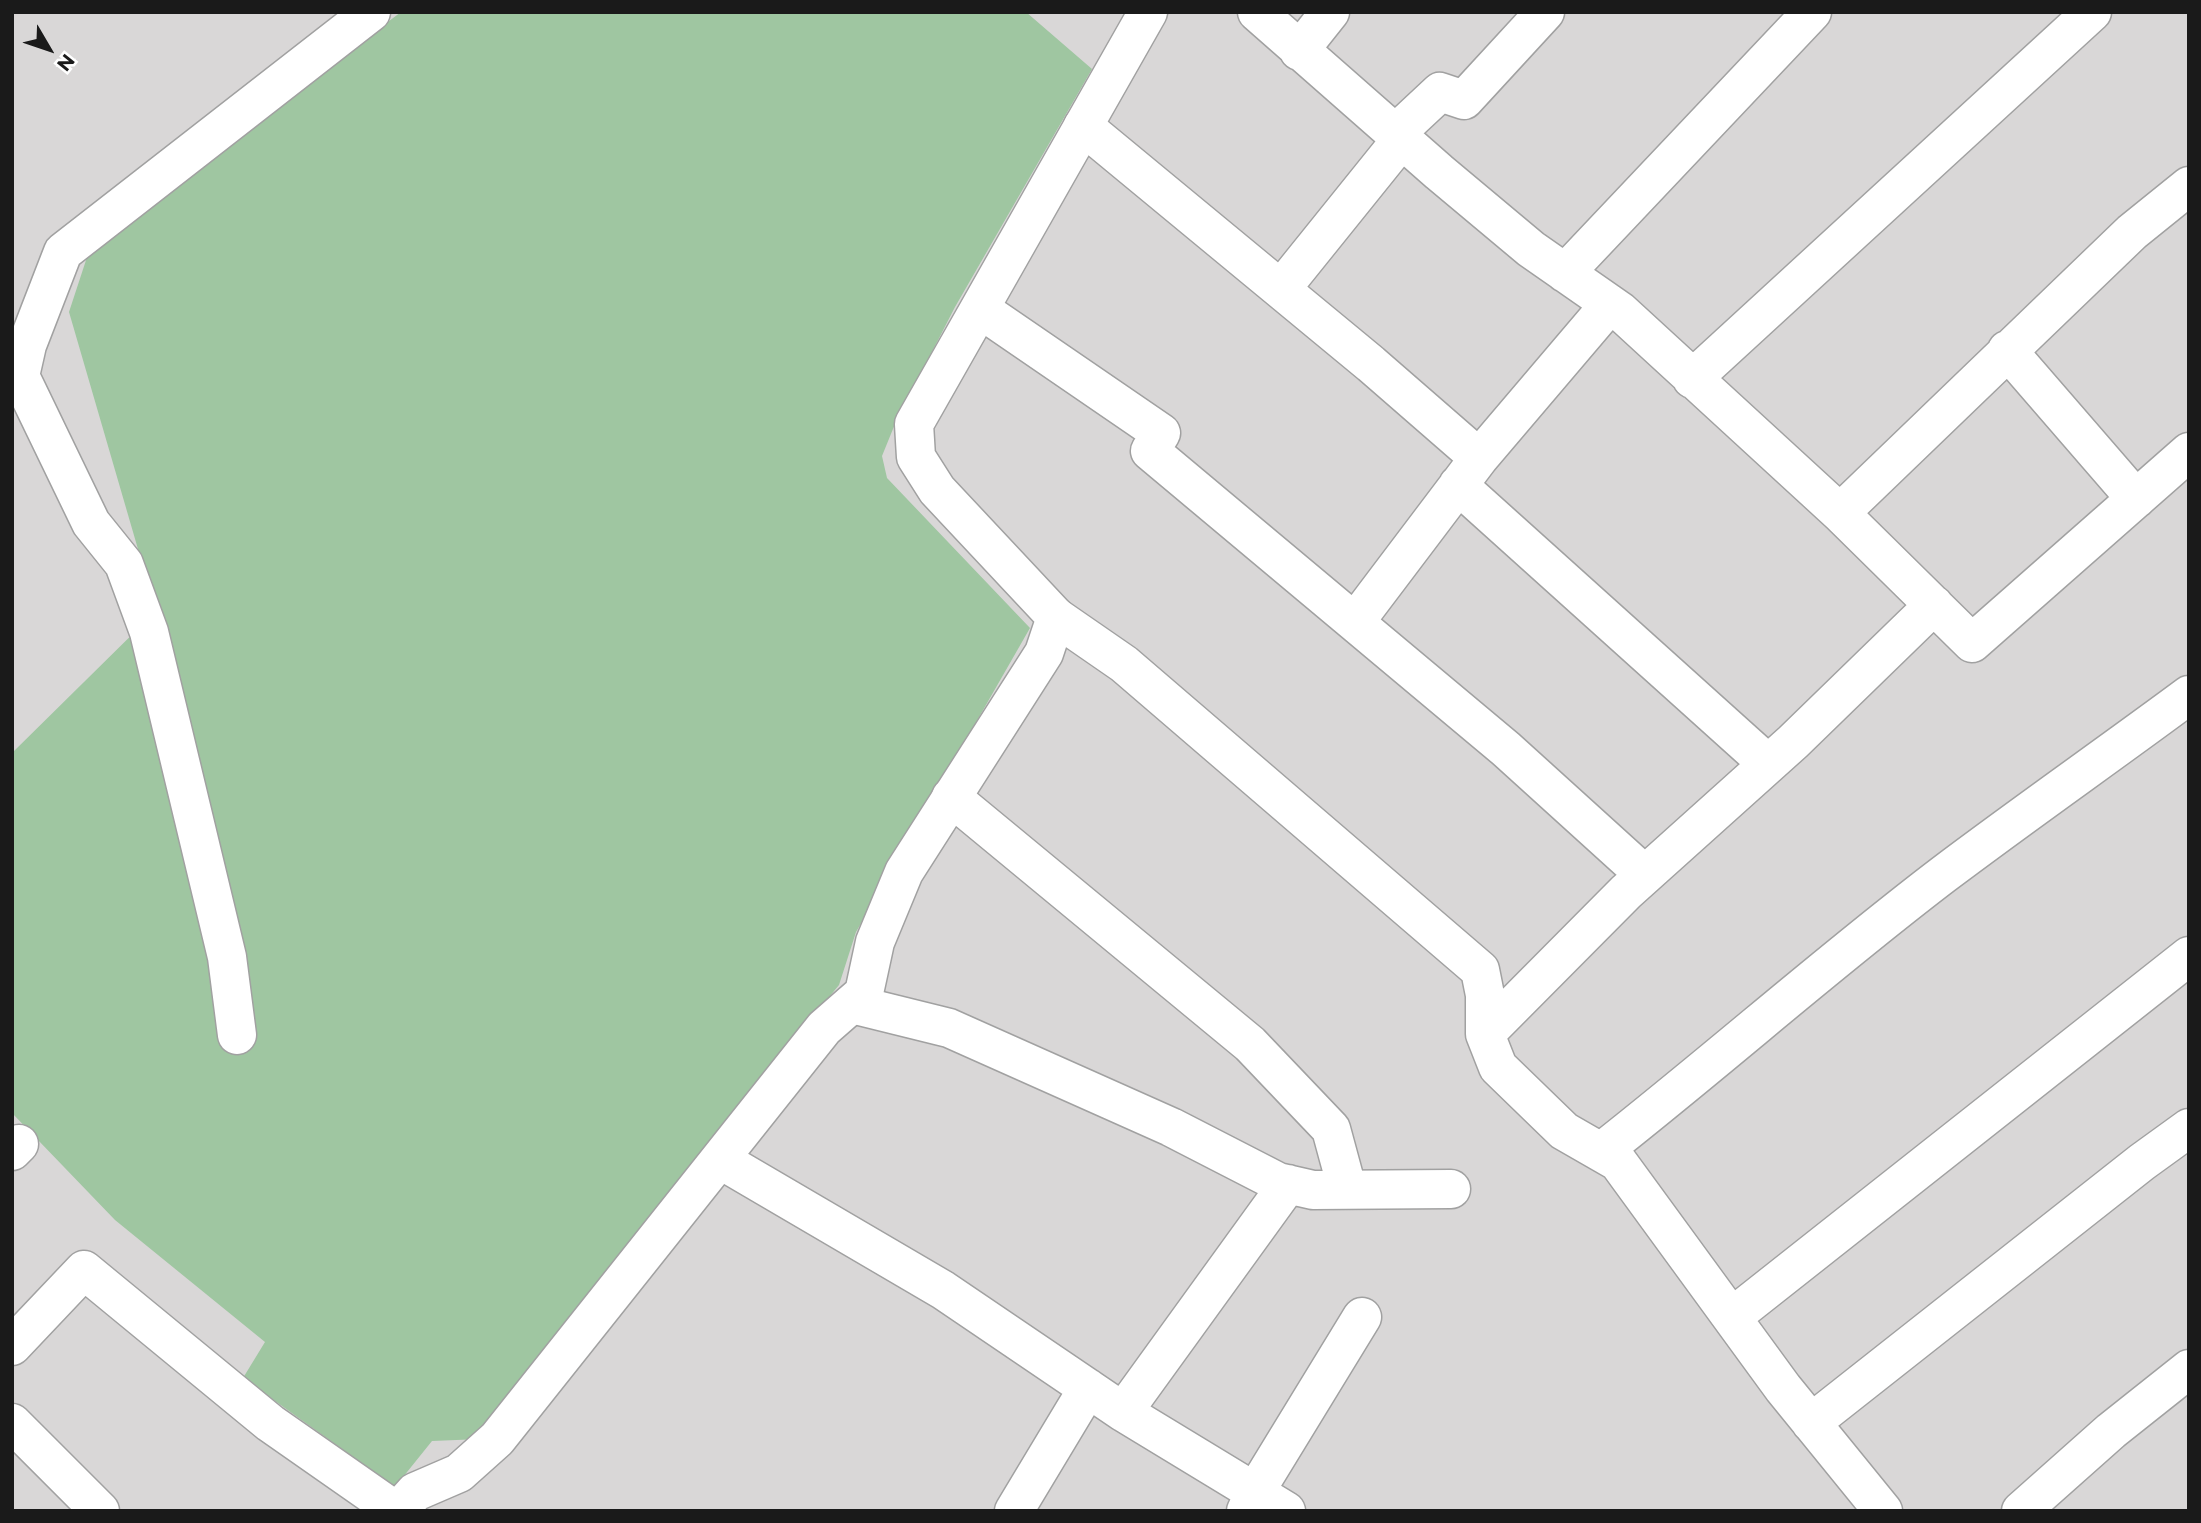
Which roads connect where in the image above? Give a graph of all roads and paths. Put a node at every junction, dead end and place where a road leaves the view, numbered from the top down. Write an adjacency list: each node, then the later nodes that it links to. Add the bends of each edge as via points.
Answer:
1 (371, 12): 17 (street, via 63,252)
2 (1148, 12): 9 (street)
3 (1257, 12): 8 (street)
4 (1330, 12): 8 (street)
5 (1545, 12): 10 (street, via 1464,100 1440,92)
6 (1812, 12): 12 (street)
7 (2092, 12): 18 (street)
8 (1299, 51): 10 (street)
9 (1083, 126): 13 (street); 15 (street)
10 (1398, 137): 12 (street); 13 (street)
11 (2189, 186): 16 (street, via 2132,232)
12 (1565, 273): 14 (street)
13 (1281, 289): 20 (street)
14 (1610, 304): 18 (street); 20 (street)
15 (980, 309): 24 (street, via 914,424 916,457 937,490); 25 (street, via 1161,433 1150,451)
16 (2007, 350): 21 (street); 22 (street)
17 (18, 358): 33 (street, via 30,401 91,523 124,564 149,632 227,957)
18 (1692, 379): 22 (street)
19 (2189, 452): 21 (street)
20 (1468, 472): 25 (street); 27 (street)
21 (2136, 499): 23 (street, via 1972,643)
22 (1840, 513): 23 (street)
23 (1934, 605): 27 (street)
24 (1056, 617): 28 (street, via 1044,653); 32 (street, via 1124,664 1480,970)
25 (1355, 622): 29 (street, via 1506,749)
26 (2189, 695): 35 (street, via 1944,874)
27 (1768, 764): 29 (street)
28 (951, 797): 31 (street, via 904,872 875,942 864,993); 38 (street, via 1250,1044 1331,1129)
29 (1645, 875): 32 (street)
30 (2189, 956): 41 (street)
31 (852, 1004): 36 (street, via 824,1028); 37 (street, via 949,1028)
32 (1485, 1034): 35 (street, via 1497,1068 1564,1131)
33 (237, 1035)
34 (2189, 1128): 47 (street)
35 (1601, 1152): 41 (street, via 1618,1162 1647,1198)
36 (720, 1160): 44 (street, via 943,1290); 51 (street, via 497,1439 459,1473 415,1492)
37 (1288, 1184): 38 (street, via 1313,1190); 45 (street)
38 (1346, 1188): 39 (street)
39 (1451, 1189)
40 (1362, 1317): 48 (street)
41 (1732, 1317): 47 (street)
42 (12, 1346): 51 (street, via 84,1270 270,1423)
43 (2189, 1369): 49 (street, via 2111,1431)
44 (1087, 1388): 45 (street); 52 (street)
45 (1122, 1412): 48 (street)
46 (12, 1423): 50 (street)
47 (1811, 1423): 53 (street)
48 (1262, 1505)
49 (2024, 1510)
50 (100, 1511)
51 (397, 1511)
52 (1014, 1511)
53 (1883, 1511)

